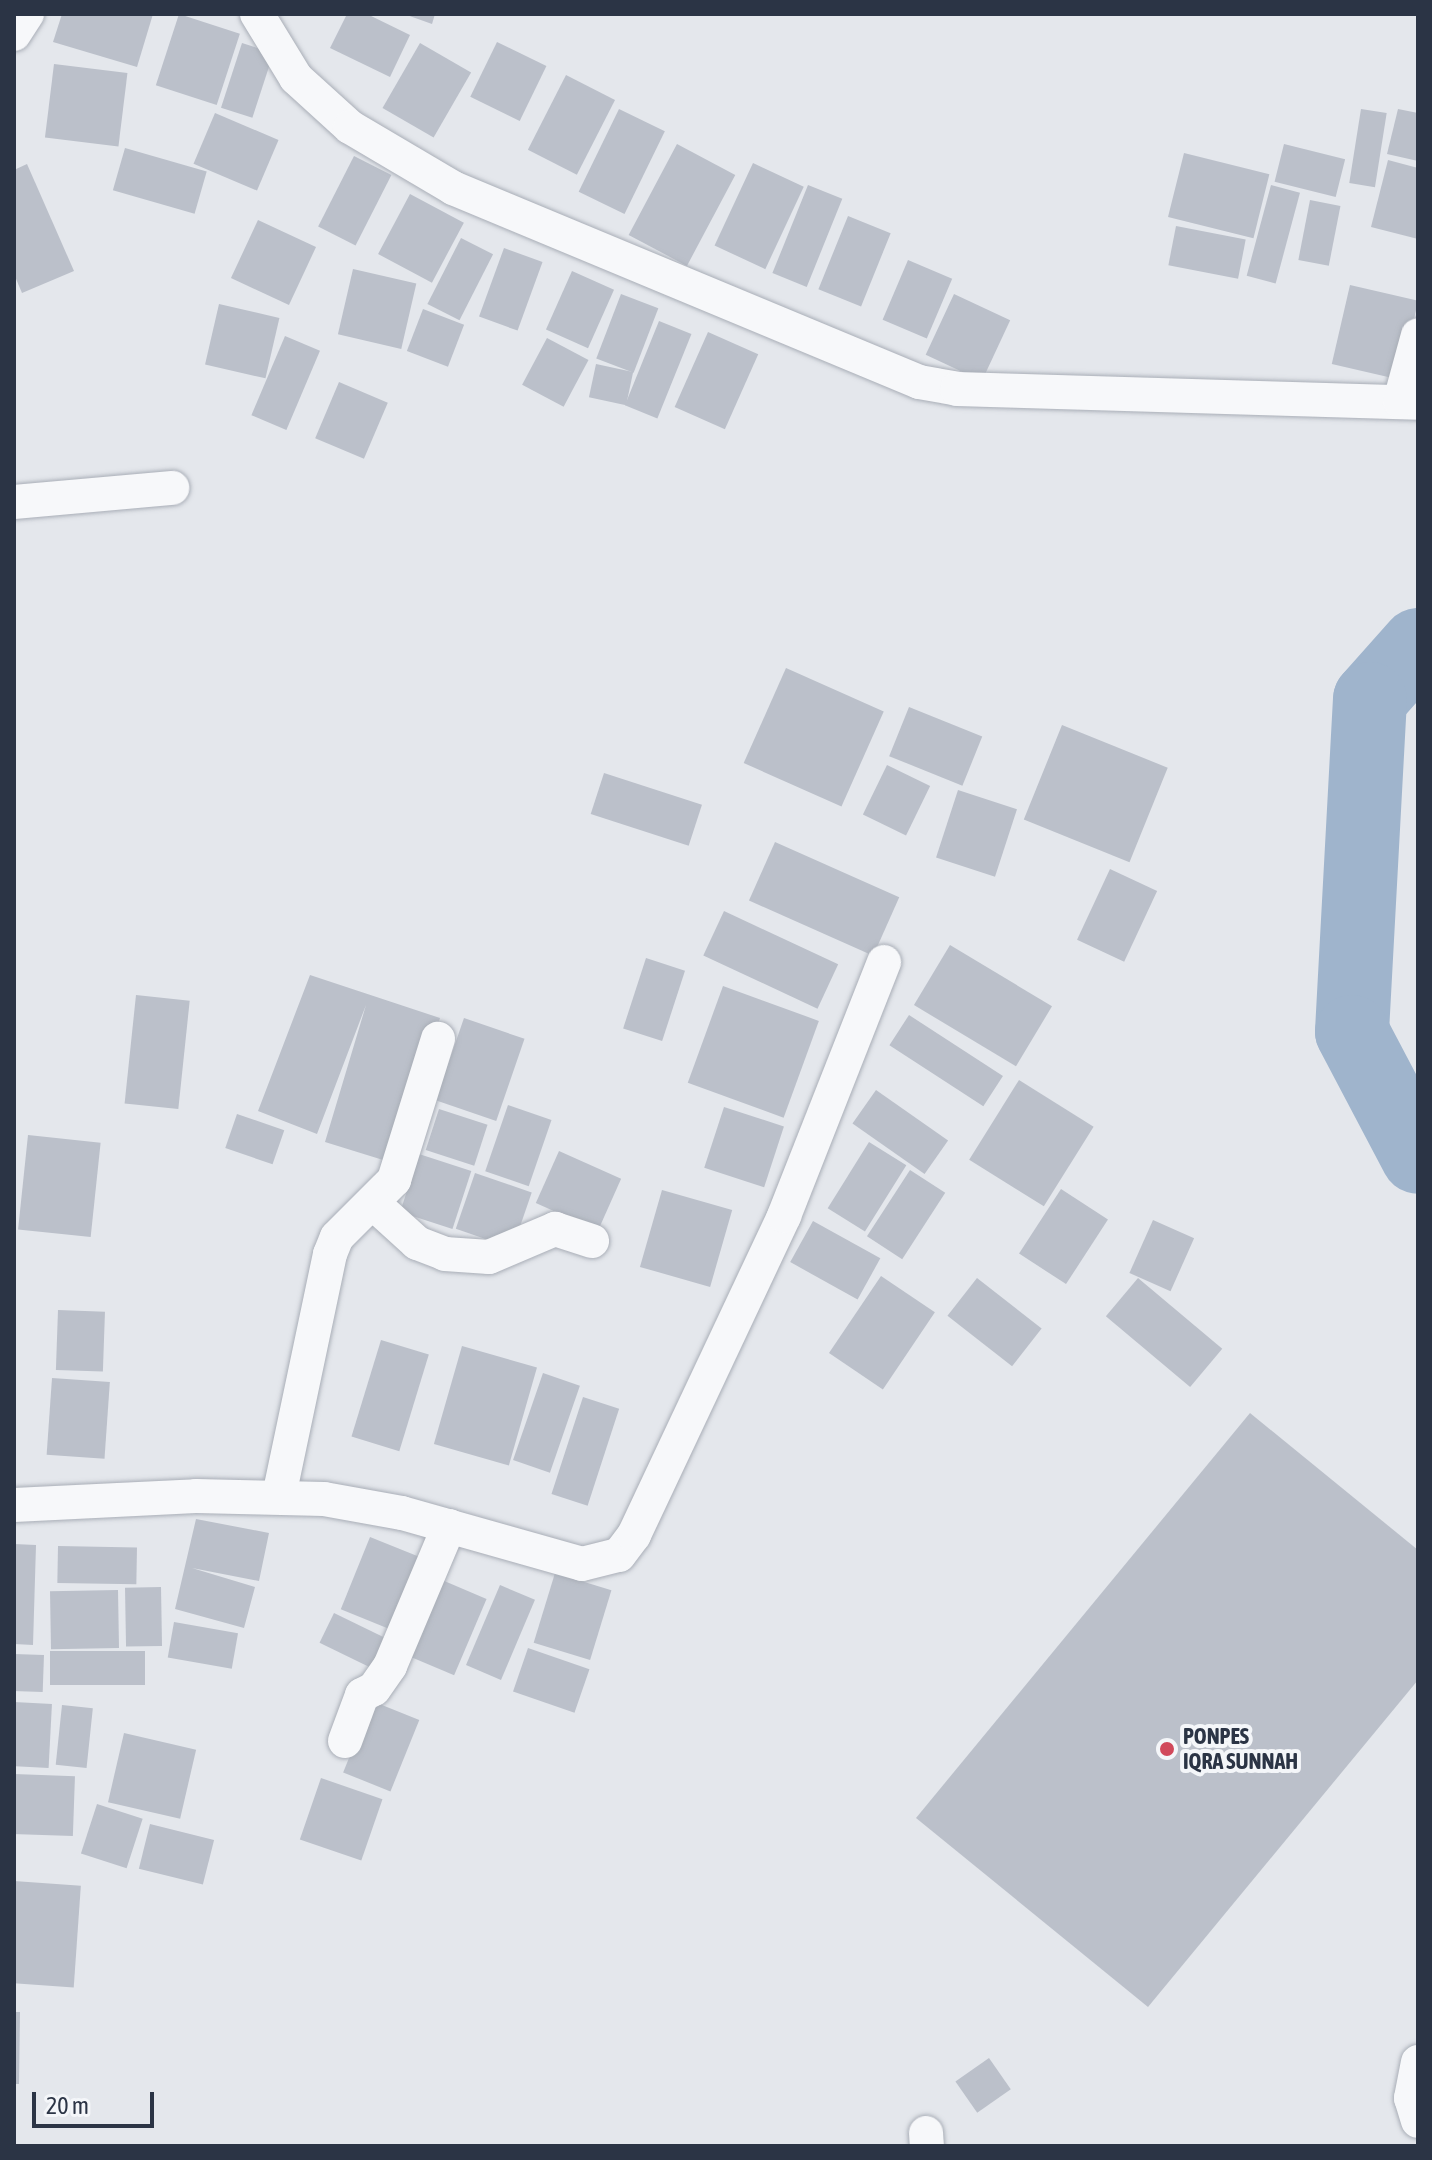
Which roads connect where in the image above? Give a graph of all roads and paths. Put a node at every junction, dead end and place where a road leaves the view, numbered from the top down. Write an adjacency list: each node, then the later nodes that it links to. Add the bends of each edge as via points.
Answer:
1 (27, 14): 3 (street)
2 (257, 14): 5 (street, via 296,78 350,127 453,188 919,382 957,389)
3 (14, 34)
4 (1418, 335): 5 (street)
5 (1409, 402)
6 (172, 488): 7 (street)
7 (14, 502)
8 (884, 962): 14 (street, via 784,1216 634,1535 619,1555 582,1564)
9 (438, 1039): 10 (street, via 397,1171)
10 (374, 1204): 11 (street, via 417,1243 445,1254 489,1257 555,1229); 12 (street, via 337,1237 330,1254)
11 (592, 1241)
12 (279, 1496): 13 (street); 14 (street, via 362,1503)
13 (14, 1505)
14 (449, 1526): 15 (street, via 390,1666 374,1689 362,1695)
15 (345, 1741)
16 (1418, 2062): 17 (street, via 1411,2098)
17 (1418, 2121)

